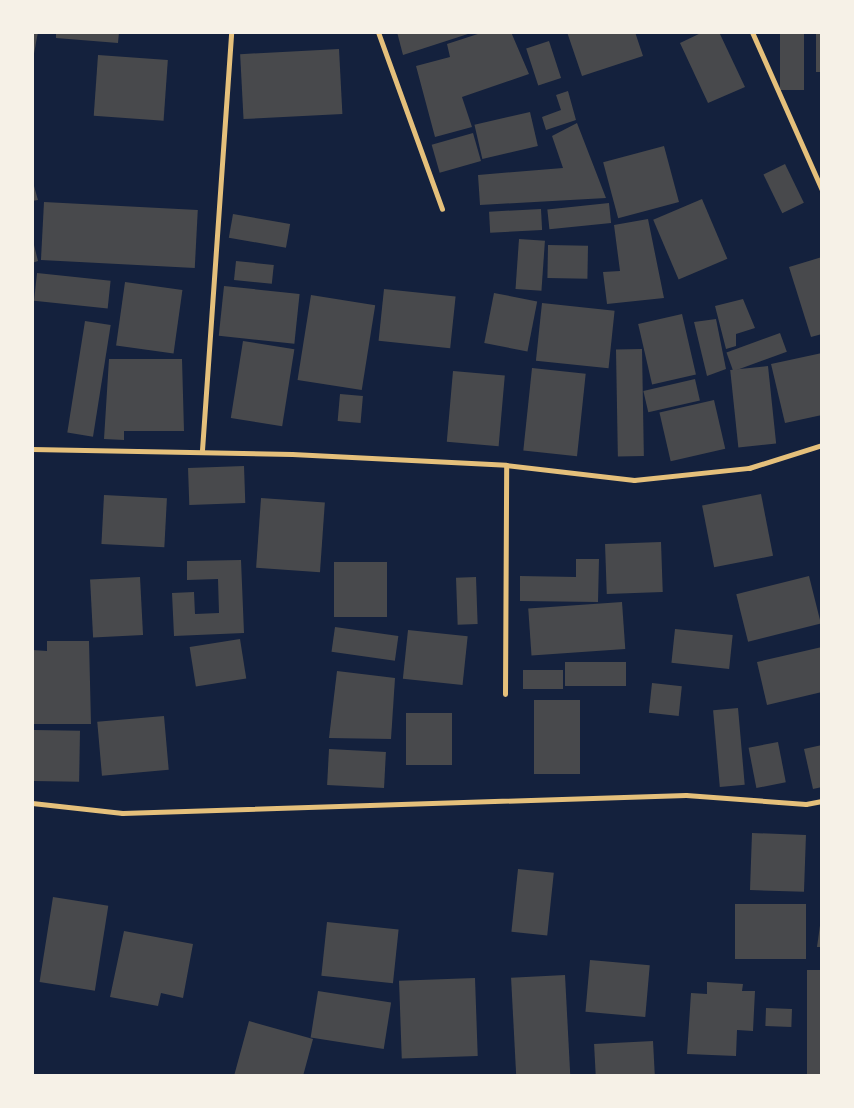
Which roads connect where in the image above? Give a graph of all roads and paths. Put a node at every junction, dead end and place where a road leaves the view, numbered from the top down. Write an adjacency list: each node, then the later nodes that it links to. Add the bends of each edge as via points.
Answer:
1 (231, 32): 8 (street)
2 (378, 32): 5 (street)
3 (752, 32): 4 (street)
4 (822, 190)
5 (442, 209)
6 (822, 445): 9 (street, via 749,468 634,480)
7 (32, 449): 8 (street)
8 (202, 450): 9 (street)
9 (506, 465): 10 (street)
10 (505, 694)
11 (822, 801): 12 (street, via 806,804 686,795 122,813)
12 (32, 803)

